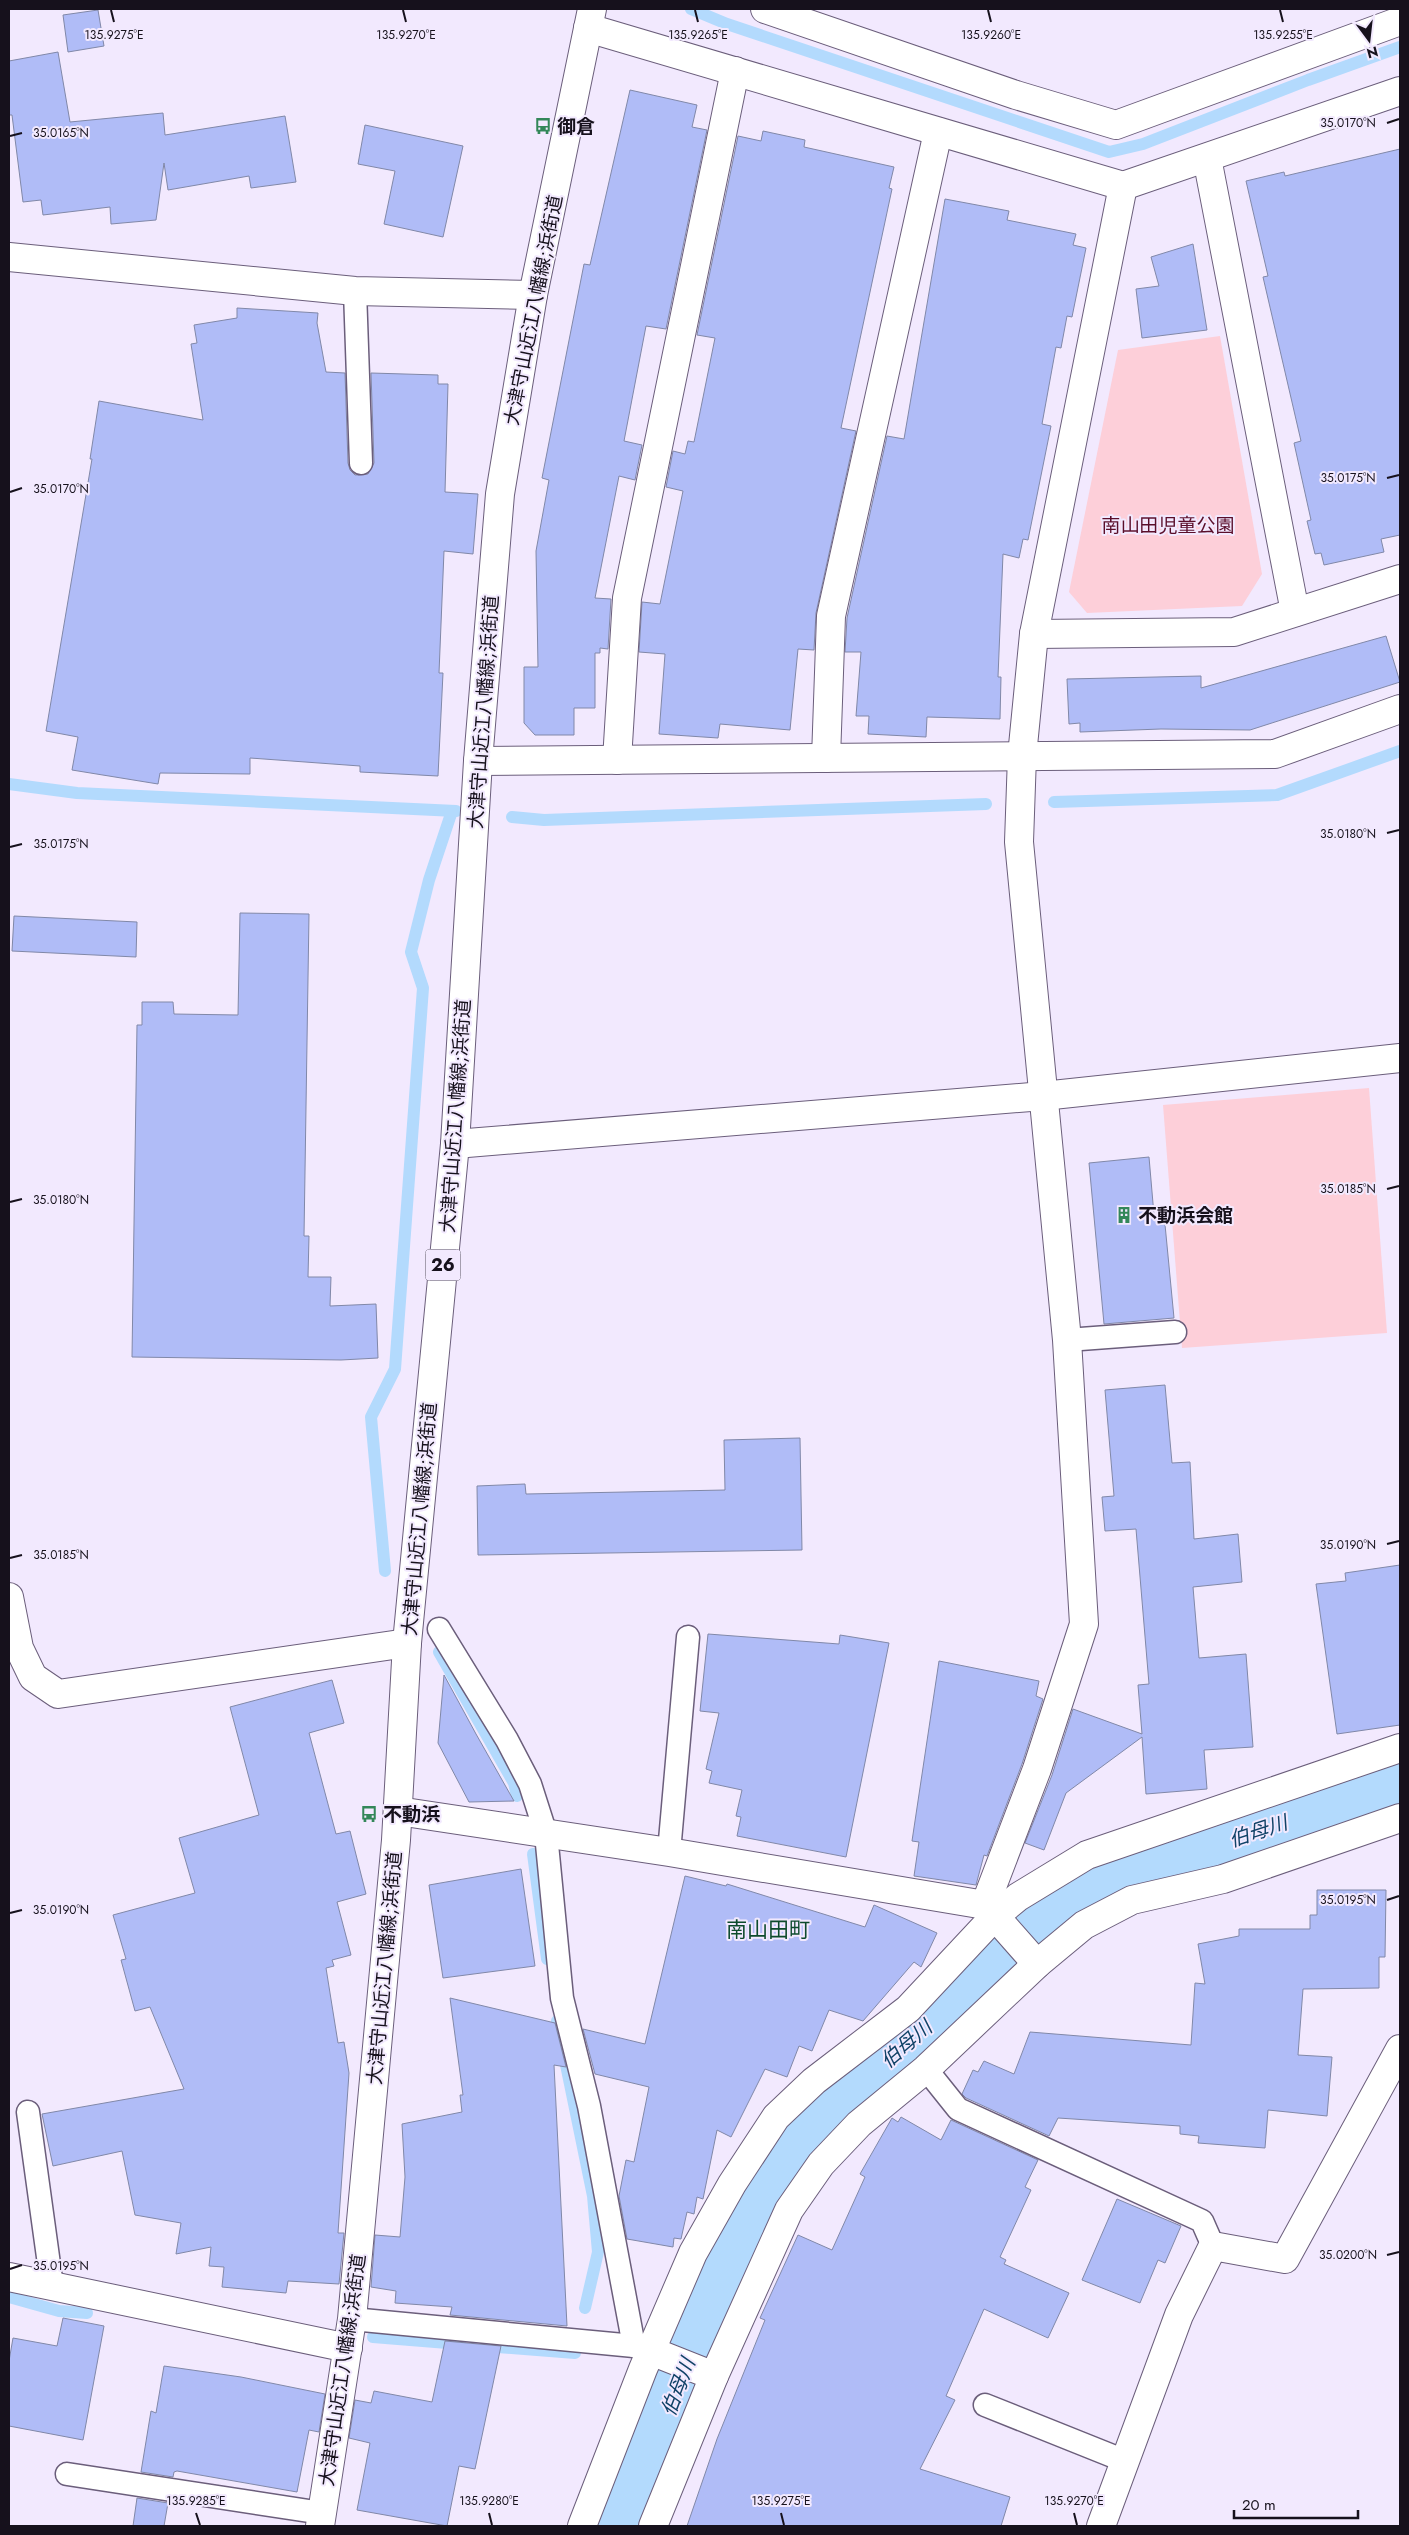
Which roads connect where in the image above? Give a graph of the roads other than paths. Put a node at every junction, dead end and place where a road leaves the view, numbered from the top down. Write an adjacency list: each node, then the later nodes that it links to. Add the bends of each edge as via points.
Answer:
1 (765, 9): 3 (street, via 1016,96 1116,125)
2 (590, 18): 4 (street); 11 (street, 大津守山近江八幡線;浜街道 / 26)
3 (1400, 21)
4 (734, 72): 6 (street); 19 (street, via 627,598)
5 (1400, 91): 7 (street)
6 (938, 132): 8 (street); 18 (street, via 831,616)
7 (1207, 158): 8 (street); 14 (street)
8 (1123, 186): 15 (street)
9 (9, 257): 10 (street)
10 (355, 291): 11 (street); 12 (lane)
11 (533, 296): 20 (street, 大津守山近江八幡線;浜街道 / 26, via 500,494)
12 (360, 463)
13 (1400, 579): 14 (street)
14 (1295, 612): 15 (street, via 1234,632)
15 (1034, 634): 17 (street)
16 (1400, 710): 17 (street, via 1275,754)
17 (1022, 756): 18 (street); 22 (street, via 1019,842)
18 (826, 758): 19 (street)
19 (617, 760): 20 (street)
20 (478, 761): 23 (street, 大津守山近江八幡線;浜街道 / 26)
21 (1400, 1058): 22 (street)
22 (1043, 1096): 23 (street); 25 (street)
23 (455, 1144): 29 (street, 大津守山近江八幡線;浜街道 / 26)
24 (1175, 1332): 25 (lane)
25 (1067, 1340): 35 (street, via 1084,1624)
26 (9, 1597): 29 (street, via 19,1648 33,1677 58,1694)
27 (438, 1629): 33 (lane, via 507,1740 530,1784)
28 (688, 1637): 34 (lane)
29 (407, 1643): 31 (street, 大津守山近江八幡線;浜街道 / 26)
30 (1400, 1748): 35 (street, via 1087,1855 1018,1897)
31 (398, 1811): 33 (street); 43 (street, 大津守山近江八幡線;浜街道 / 26)
32 (1399, 1824): 36 (street, via 1223,1879 1132,1900 1084,1925)
33 (546, 1834): 34 (street); 45 (lane, via 562,1998)
34 (669, 1852): 35 (street)
35 (990, 1910): 36 (street); 45 (street, via 908,2009 814,2081 776,2117 732,2184)
36 (1037, 1964): 38 (street)
37 (1400, 2049): 40 (street, via 1285,2260)
38 (926, 2069): 40 (lane, via 958,2109 1202,2221); 46 (street, via 859,2124 820,2164 789,2210)
39 (28, 2112): 42 (lane)
40 (1213, 2246): 48 (street, via 1179,2315)
41 (9, 2277): 42 (street)
42 (52, 2286): 44 (street)
43 (352, 2319): 44 (street, 大津守山近江八幡線;浜街道 / 26); 45 (lane)
44 (348, 2348): 50 (street, 大津守山近江八幡線;浜街道 / 26)
45 (643, 2349): 46 (street); 51 (street)
46 (714, 2376): 52 (street)
47 (985, 2405): 48 (lane)
48 (1124, 2461): 53 (street)
49 (67, 2474): 50 (lane)
50 (321, 2519)
51 (582, 2526)
52 (653, 2526)
53 (1101, 2526)

